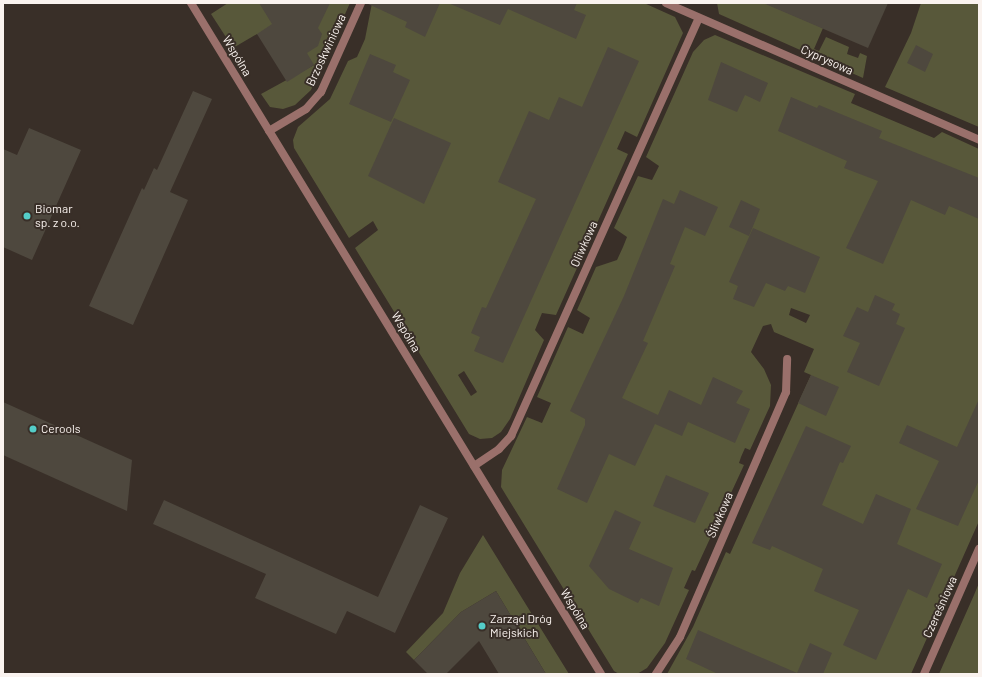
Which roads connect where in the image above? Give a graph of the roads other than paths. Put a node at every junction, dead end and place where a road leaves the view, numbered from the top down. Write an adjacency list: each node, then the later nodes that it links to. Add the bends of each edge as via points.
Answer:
1 (191, 3): 5 (street, Wspólna)
2 (361, 3): 5 (street, Brzoskwiniowa, via 321,92 306,108)
3 (666, 3): 4 (street, Cyprysowa)
4 (699, 18): 6 (street, Cyprysowa); 8 (street, Oliwkowa, via 511,436 499,449)
5 (269, 131): 8 (street, Wspólna)
6 (979, 140)
7 (787, 359): 11 (street, Śliwkowa, via 786,392 680,637)
8 (474, 466): 10 (street, Wspólna)
9 (979, 549): 12 (street, Czereśniowa)
10 (601, 674)
11 (656, 674)
12 (924, 674)

